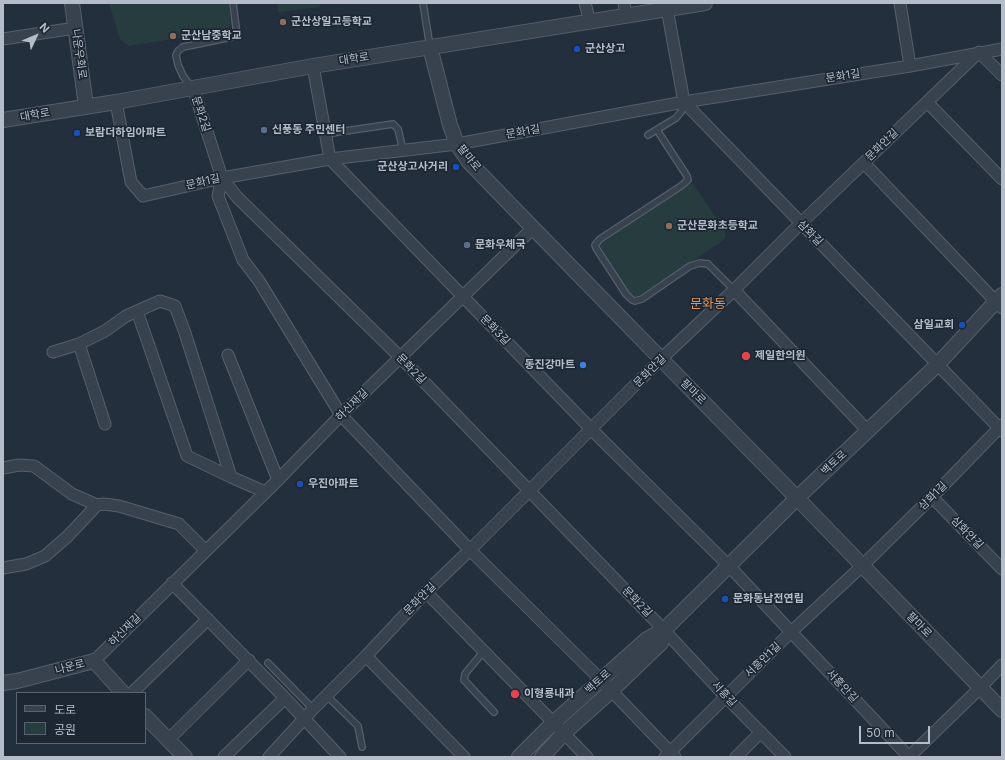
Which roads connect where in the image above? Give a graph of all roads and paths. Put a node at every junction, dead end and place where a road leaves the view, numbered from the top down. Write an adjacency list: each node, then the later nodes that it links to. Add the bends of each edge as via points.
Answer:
1 (72, 3): 10 (street, 나운우회로)
2 (233, 3): 18 (lane, via 236,31 232,37 183,47 176,55 183,76)
3 (423, 3): 12 (lane)
4 (585, 3): 9 (street)
5 (705, 3): 7 (street, 대학로)
6 (900, 3): 16 (street)
7 (667, 6): 8 (street, 대학로); 20 (street)
8 (625, 9): 9 (street, 대학로)
9 (590, 22): 12 (street, 대학로)
10 (75, 28): 11 (street); 22 (street, 나운우회로)
11 (3, 39)
12 (430, 47): 15 (street, 대학로); 27 (street, 팔마로)
13 (1002, 49): 14 (street, 문화1길)
14 (979, 52): 16 (street, 문화1길); 17 (street); 21 (street, 문화안길)
15 (313, 66): 18 (street, 대학로); 25 (street)
16 (910, 66): 20 (street, 문화1길)
17 (1002, 75)
18 (193, 88): 19 (street, 대학로); 31 (street, 문화2길)
19 (116, 102): 22 (street, 대학로); 31 (street, 문화1길, via 131,182 143,196)
20 (684, 102): 24 (lane, via 676,118); 27 (street, 문화1길); 33 (street, 삼화길)
21 (928, 102): 30 (street, 문화안길); 32 (street)
22 (86, 106): 23 (street, 대학로)
23 (3, 120)
24 (657, 130): 26 (lane); 35 (lane, via 688,180 600,239 595,245 596,248 626,294 635,301 690,266 700,263 708,264)
25 (325, 134): 28 (lane, via 393,124 398,129); 29 (street)
26 (648, 135)
27 (457, 144): 28 (street, 문화1길); 34 (street, 팔마로, via 470,162)
28 (403, 150): 29 (street, 문화1길)
29 (330, 159): 31 (street, 문화1길); 36 (street, 문화3길)
30 (864, 163): 33 (street, 문화안길); 37 (street)
31 (222, 178): 42 (street, 문화2길, via 237,197); 45 (street, via 218,196 243,260 259,281)
32 (1002, 179)
33 (800, 224): 35 (street, 문화안길); 44 (street, 삼화길)
34 (533, 228): 36 (street, 하신재길); 43 (street, 팔마로)
35 (734, 290): 43 (street, 문화안길); 49 (street)
36 (463, 296): 42 (street, 하신재길); 48 (street, 문화3길)
37 (1000, 301): 44 (street, 백토로)
38 (137, 311): 39 (street); 51 (street, via 188,456); 51 (street, via 160,301 175,306)
39 (79, 344): 40 (street); 46 (street)
40 (53, 352)
41 (228, 355): 52 (street)
42 (400, 357): 45 (street, 하신재길); 53 (street, 문화2길)
43 (661, 359): 48 (street, 문화안길); 56 (street, 팔마로)
44 (937, 364): 47 (street, 삼화길); 49 (street, 백토로)
45 (341, 415): 52 (street, 하신재길); 59 (street)
46 (105, 424)
47 (1001, 428): 55 (street, 삼화1길)
48 (592, 430): 53 (street, 문화안길); 60 (street, 문화3길)
49 (868, 432): 56 (street, 백토로)
50 (3, 468): 57 (street, via 18,465 34,466 72,494)
51 (231, 477): 54 (street)
52 (278, 480): 54 (street, 하신재길)
53 (529, 491): 59 (street, 문화안길); 67 (street, 문화2길)
54 (266, 492): 58 (street, 하신재길)
55 (932, 497): 61 (street, 삼화1길); 63 (street, 삼화안길)
56 (797, 498): 60 (street, 백토로); 61 (street, 팔마로)
57 (97, 505): 58 (street, via 119,506 179,524); 62 (street, via 45,556 26,564)
58 (205, 550): 64 (street, 하신재길)
59 (470, 550): 65 (street, 문화안길); 75 (street)
60 (729, 566): 67 (street, 백토로); 68 (street, 서흥안길)
61 (862, 566): 68 (street, 서흥안1길); 77 (street, 팔마로)
62 (3, 568)
63 (1002, 569)
64 (172, 583): 66 (street); 72 (street, 하신재길)
65 (426, 592): 69 (street); 70 (street, 문화안길)
66 (208, 619): 71 (street); 79 (street)
67 (664, 630): 75 (street, 백토로, via 647,639); 80 (street, 백토로, via 662,643); 82 (street, 서흥길)
68 (791, 632): 82 (street, 서흥안1길); 105 (street, 서흥안길)
69 (483, 652): 86 (lane, via 465,674 464,680); 89 (street)
70 (366, 656): 81 (street, 문화안길); 99 (street)
71 (249, 660): 83 (street); 92 (street)
72 (94, 661): 76 (street, 나운로); 78 (street, 나운로)
73 (268, 663): 84 (lane)
74 (1002, 665): 77 (street)
75 (601, 680): 80 (street); 89 (street, 백토로)
76 (3, 683)
77 (980, 688): 85 (street, 팔마로); 105 (street)
78 (122, 692)
79 (133, 692)
80 (610, 692): 91 (street, 백토로); 94 (street)
81 (326, 695): 84 (street, 문화안길); 93 (lane, via 358,726)
82 (726, 697): 90 (street, 서흥길); 94 (street, 서흥안1길)
83 (285, 698): 88 (street); 97 (street)
84 (313, 708): 88 (street, 문화안길)
85 (1002, 710)
86 (494, 712)
87 (146, 717): 92 (street)
88 (304, 718): 95 (street); 98 (street, 문화안길)
89 (553, 723): 91 (street); 100 (street, 백토로)
90 (761, 732): 103 (street); 104 (street, 서흥길)
91 (564, 733): 101 (street, 백토로); 102 (street)
92 (168, 740): 96 (street)
93 (362, 747)
94 (670, 755)
95 (337, 756)
96 (185, 757)
97 (224, 757)
98 (269, 757)
99 (464, 757)
100 (519, 757)
101 (542, 757)
102 (587, 757)
103 (736, 757)
104 (785, 757)
105 (909, 757)

